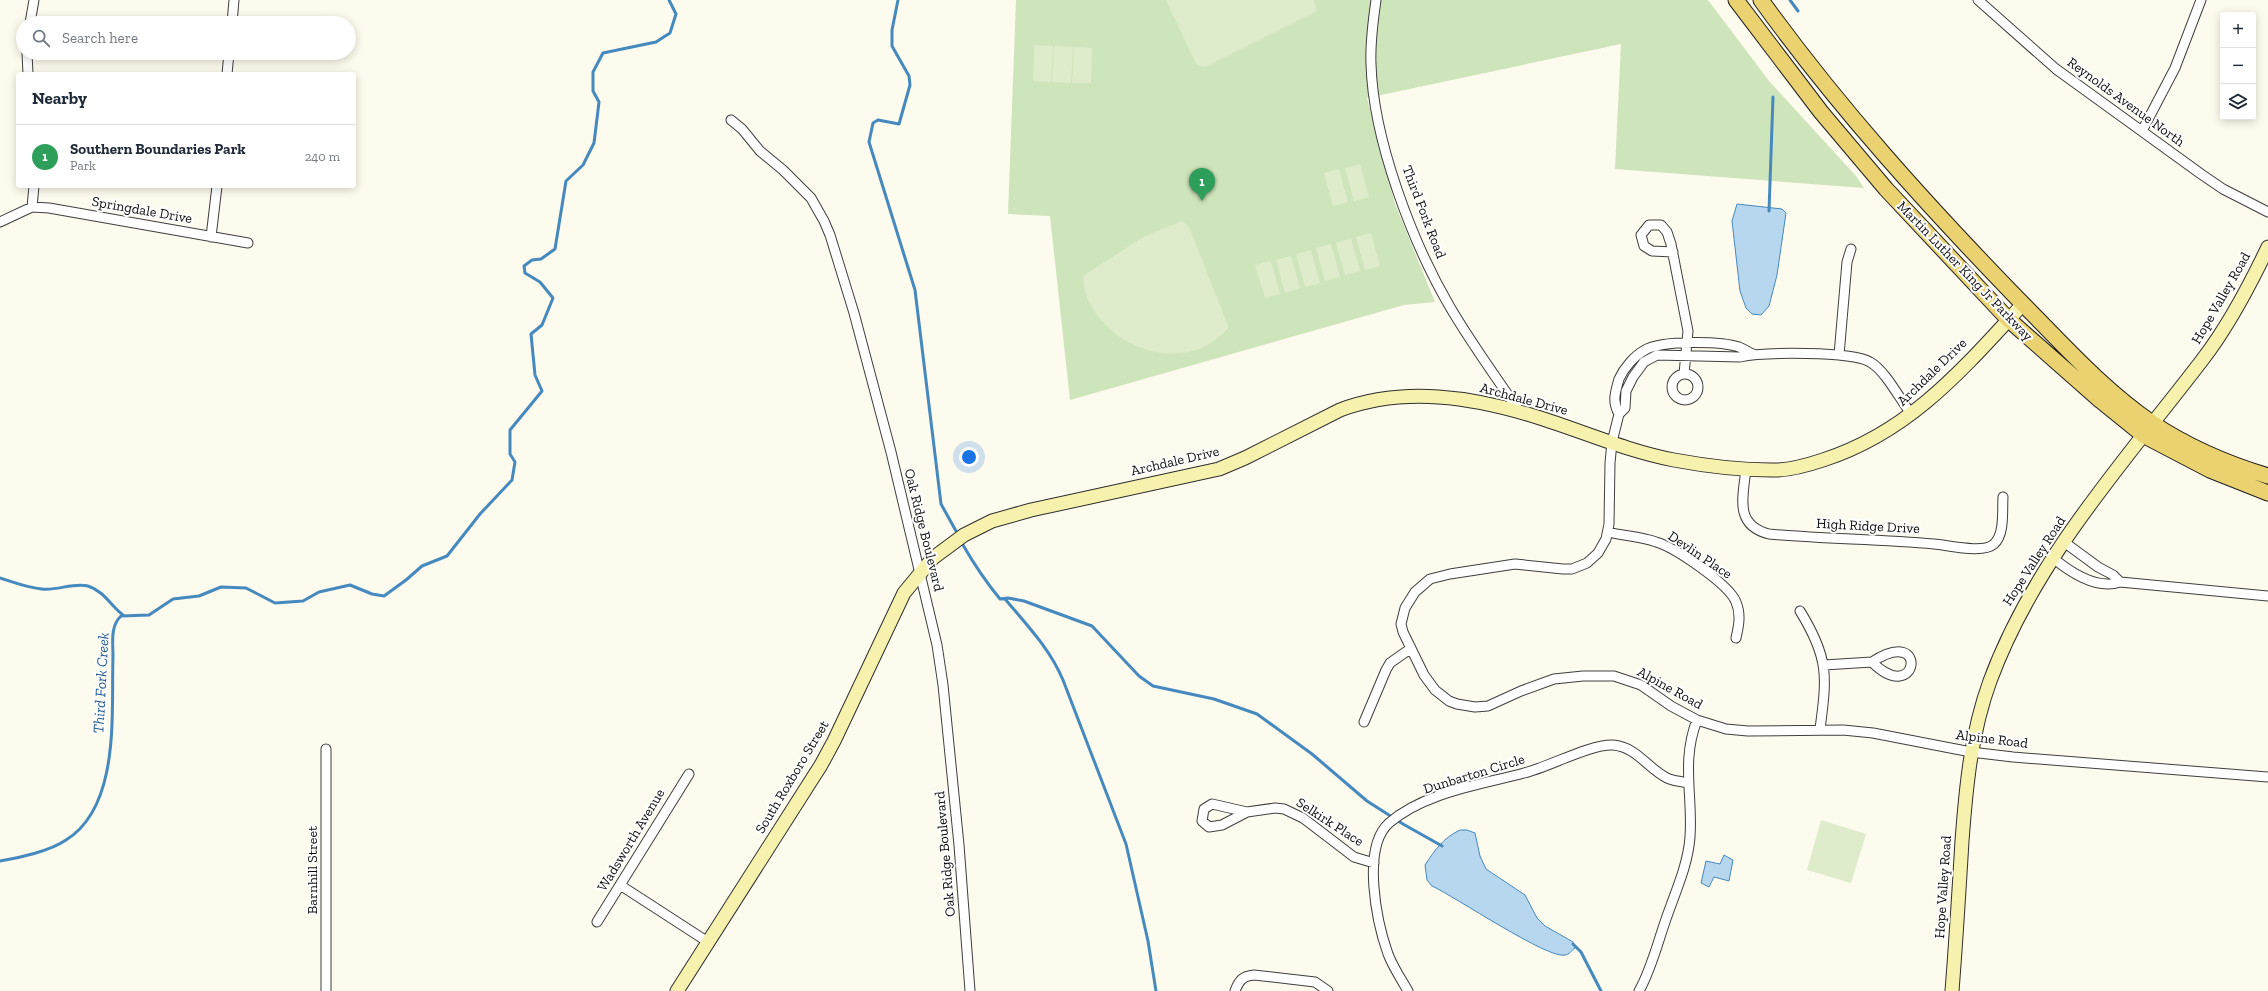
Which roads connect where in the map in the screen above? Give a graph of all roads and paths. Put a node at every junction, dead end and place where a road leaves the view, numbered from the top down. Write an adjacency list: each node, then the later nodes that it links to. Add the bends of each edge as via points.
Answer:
1 (34, 0): 8 (street)
2 (234, 0): 9 (street)
3 (1376, 0): 33 (street, Third Fork Road, via 1371,44 1375,103 1404,207 1448,304)
4 (1736, 0): 27 (main road, Martin Luther King Jr Parkway, via 1812,101 1886,189)
5 (1761, 0): 26 (main road, Martin Luther King Jr Parkway, via 1864,132 1917,193)
6 (1978, 0): 15 (street, Reynolds Avenue North, via 2056,68)
7 (2201, 0): 15 (street, via 2184,48)
8 (31, 16)
9 (233, 16)
10 (27, 60): 12 (street)
11 (229, 60): 13 (street)
12 (28, 72)
13 (228, 72)
14 (731, 120): 45 (street, Oak Ridge Boulevard, via 811,198 824,221 854,313)
15 (2142, 130): 19 (street, Reynolds Avenue North, via 2223,189)
16 (34, 188): 18 (street)
17 (216, 188): 21 (street)
18 (32, 207): 20 (street); 21 (street, Springdale Drive)
19 (2268, 212)
20 (0, 222)
21 (211, 236): 22 (street, Springdale Drive)
22 (248, 243)
23 (2268, 247): 36 (street, Hope Valley Road, via 2230,318 2204,358)
24 (1851, 249): 31 (street, via 1847,262)
25 (1673, 252): 28 (street)
26 (2023, 304): 27 (street, Archdale Drive); 36 (main road, Martin Luther King Jr Parkway)
27 (2008, 319): 35 (street, Archdale Drive); 36 (main road, Martin Luther King Jr Parkway, via 2100,401)
28 (1688, 343): 29 (street); 30 (street, via 1738,347); 34 (street, via 1672,342 1645,349 1630,362 1616,389 1614,404)
29 (1687, 354): 30 (street, Alpine Road, via 1740,357); 32 (street); 34 (street, Alpine Road, via 1657,355 1644,362 1626,391 1625,408)
30 (1753, 354): 31 (street, Alpine Road, via 1811,353)
31 (1839, 356): 35 (street, Alpine Road, via 1858,357 1871,362)
32 (1684, 374)
33 (1519, 411): 37 (street, Archdale Drive); 45 (street, Archdale Drive, via 1443,397 1392,397 1357,404 1219,469 1031,510 992,521 956,539)
34 (1619, 414): 37 (street, Alpine Road)
35 (1912, 415): 38 (street, Archdale Drive, via 1877,438 1838,455 1772,470)
36 (2148, 429): 39 (main road, Martin Luther King Jr Parkway, via 2237,467); 40 (main road, Martin Luther King Jr Parkway, via 2216,473); 43 (street, Hope Valley Road)
37 (1612, 442): 38 (street, Archdale Drive, via 1673,460); 42 (street, Alpine Road)
38 (1746, 469): 41 (street, High Ridge Drive, via 1744,515 1757,531 1769,534 1987,547 1998,539)
39 (2268, 476)
40 (2268, 492)
41 (2003, 497)
42 (1608, 532): 49 (street, Devlin Place, via 1662,544 1727,588 1735,600 1740,620); 50 (street, Alpine Road, via 1603,546 1593,558 1572,569 1516,564 1430,579 1415,592 1405,608 1401,624)
43 (2064, 542): 44 (street, Hope Valley Road); 46 (street)
44 (2053, 558): 46 (street, via 2088,580 2109,586); 57 (street, Hope Valley Road, via 2032,589 1999,658 1989,683)
45 (920, 572): 65 (street, South Roxboro Street, via 896,607 834,741); 68 (street, Oak Ridge Boulevard, via 937,645 945,700)
46 (2120, 582): 47 (street)
47 (2268, 596)
48 (1800, 611): 52 (street, via 1814,635)
49 (1736, 638)
50 (1410, 649): 53 (street, Alpine Road, via 1435,690 1449,701 1466,706 1494,704 1521,690 1554,679 1599,675 1623,678 1641,685); 54 (street, via 1390,663)
51 (1872, 662): 52 (street)
52 (1824, 665): 55 (street, via 1825,682)
53 (1697, 720): 55 (street, Alpine Road, via 1738,730); 60 (street, via 1688,749)
54 (1364, 722)
55 (1820, 729): 57 (street, Alpine Road, via 1873,733)
56 (326, 749): 66 (street, Barnhill Street)
57 (1971, 752): 59 (street, Alpine Road); 73 (street, Hope Valley Road)
58 (689, 774): 63 (street, Wadsworth Avenue)
59 (2268, 777)
60 (1687, 783): 62 (street, Dunbarton Circle, via 1666,777 1645,759 1624,747 1603,746 1547,767 1444,795 1412,809 1393,820 1383,831 1375,852); 72 (street, via 1690,826 1687,855)
61 (1247, 812): 62 (street, Selkirk Place, via 1275,808 1294,813 1349,853)
62 (1374, 863): 71 (street, Dunbarton Circle, via 1378,918 1388,953)
63 (620, 885): 64 (street, Wadsworth Avenue); 65 (street)
64 (597, 922)
65 (708, 942): 67 (street, South Roxboro Street)
66 (326, 991)
67 (677, 991)
68 (970, 991)
69 (1235, 991): 70 (street, via 1241,979 1254,975 1315,982)
70 (1328, 991)
71 (1408, 991)
72 (1639, 991)
73 (1952, 991)

